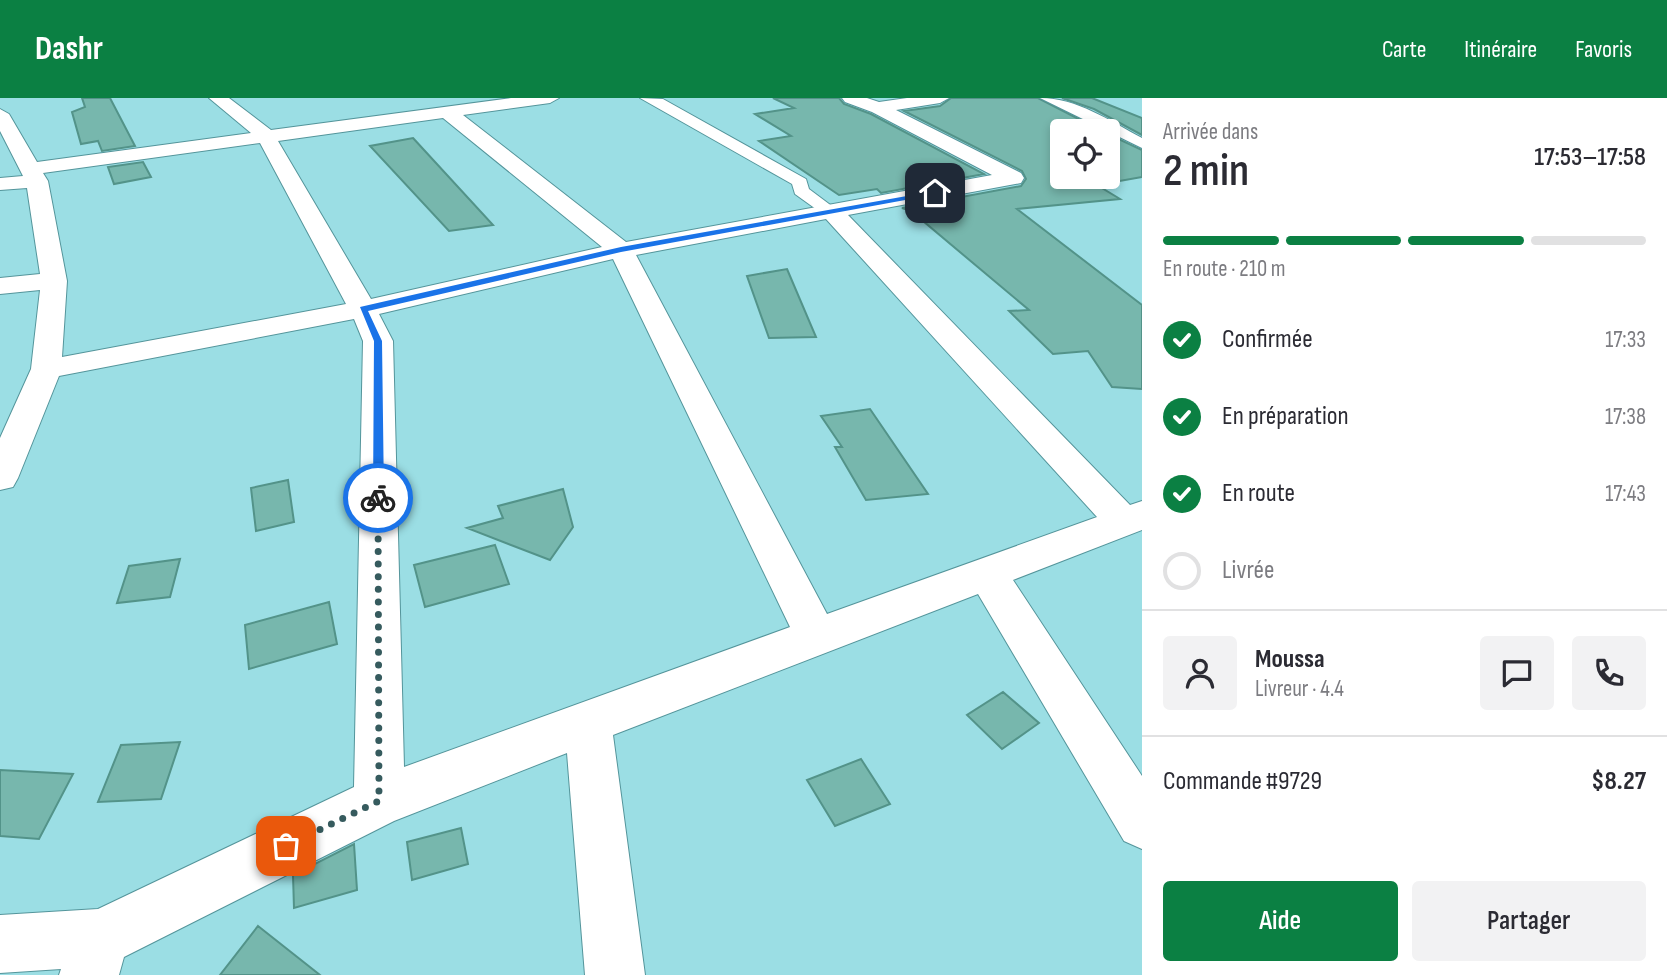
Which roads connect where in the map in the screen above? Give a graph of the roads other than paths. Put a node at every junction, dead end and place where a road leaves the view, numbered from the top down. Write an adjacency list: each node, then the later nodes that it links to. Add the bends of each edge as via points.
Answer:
1 (218, 98): 11 (street)
2 (550, 98): 7 (street)
3 (646, 98): 15 (lane, via 800,182 801,191)
4 (851, 98): 8 (street)
5 (940, 98): 8 (street)
6 (1046, 98): 12 (lane)
7 (520, 99): 9 (street)
8 (878, 108): 15 (street, via 1013,178)
9 (447, 112): 11 (street); 16 (street)
10 (2, 121): 13 (street)
11 (265, 135): 13 (street); 19 (street)
12 (1142, 144)
13 (33, 175): 14 (street); 17 (street)
14 (0, 184)
15 (833, 213): 16 (street); 22 (street)
16 (621, 250): 19 (street); 24 (street)
17 (54, 281): 18 (street); 20 (street)
18 (0, 286)
19 (363, 309): 20 (street); 26 (street, via 378,341)
20 (46, 369): 21 (street)
21 (0, 478)
22 (1132, 518): 23 (street)
23 (986, 572): 24 (street); 27 (street)
24 (816, 635): 25 (street)
25 (588, 722): 26 (street); 30 (street)
26 (379, 801): 29 (street)
27 (1142, 823)
28 (0, 944): 29 (street)
29 (95, 956)
30 (615, 975)

